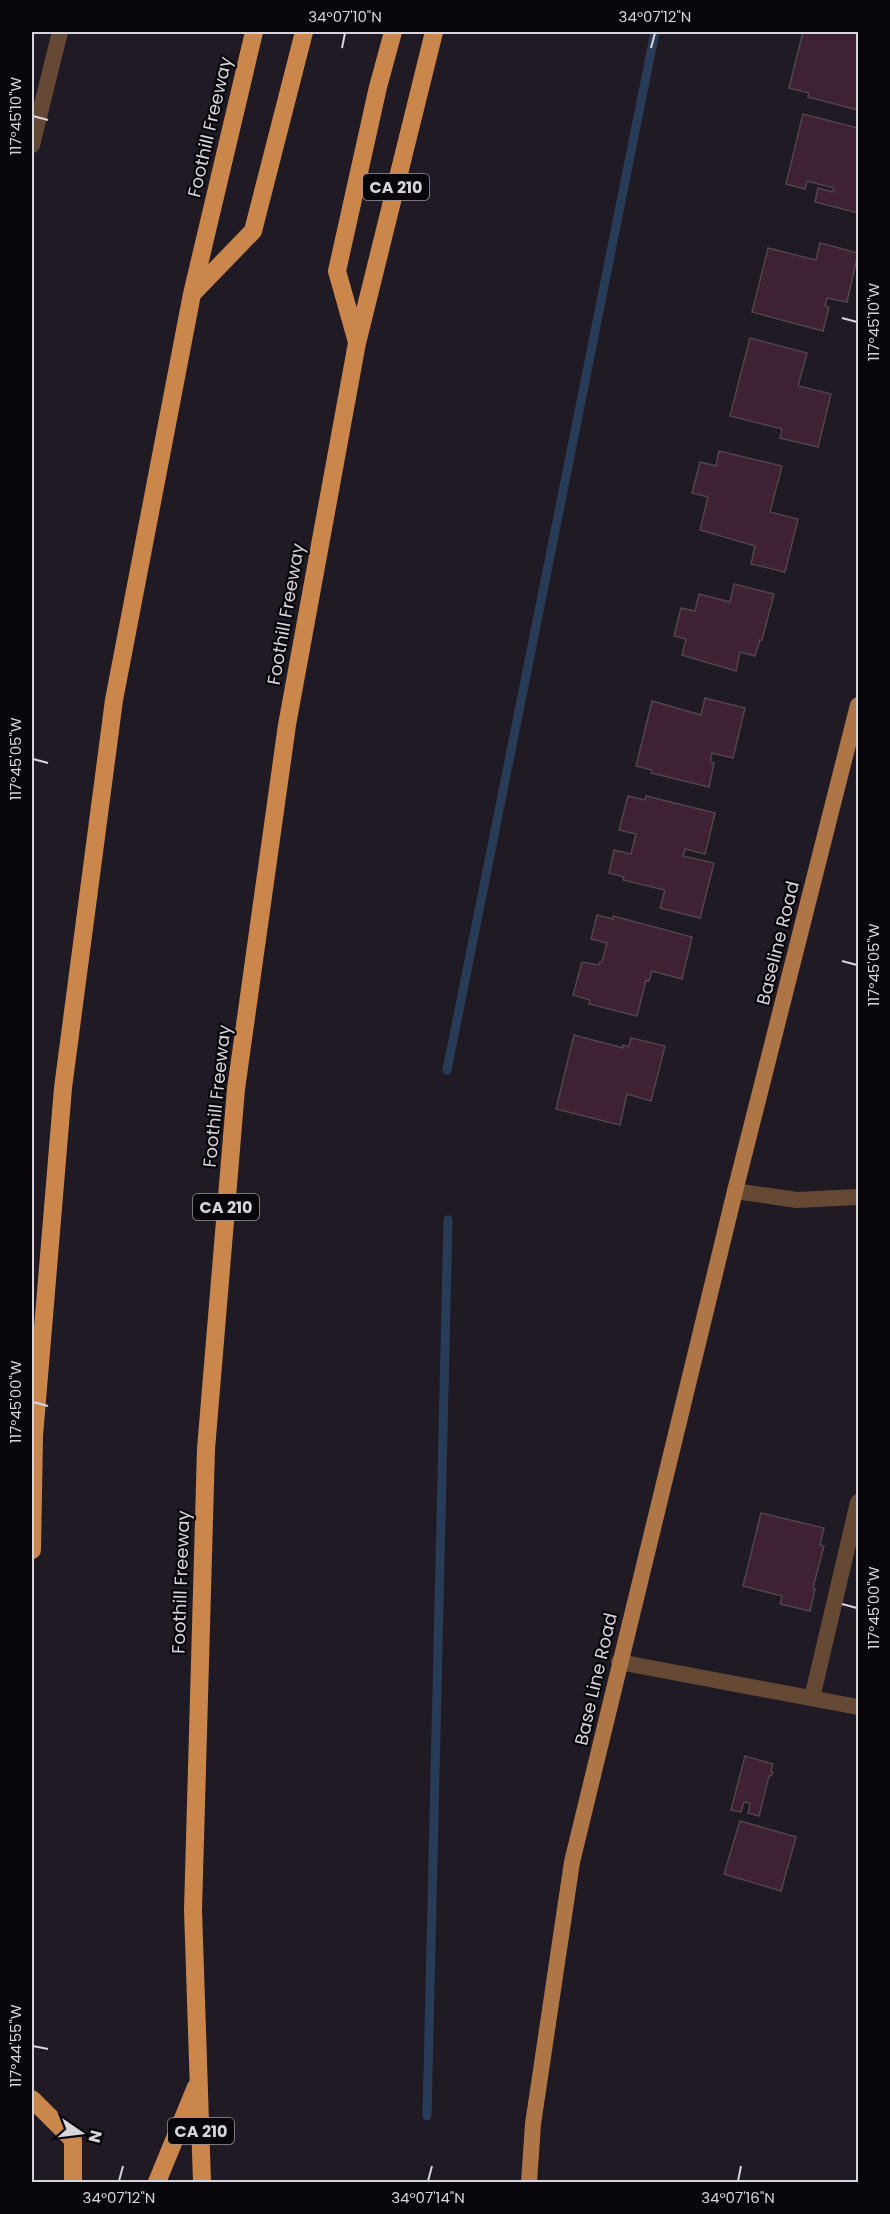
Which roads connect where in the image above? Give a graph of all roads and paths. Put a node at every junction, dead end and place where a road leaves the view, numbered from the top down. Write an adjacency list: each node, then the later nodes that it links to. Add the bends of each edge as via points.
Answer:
1 (60, 32): 6 (street)
2 (254, 32): 7 (highway, Foothill Freeway)
3 (304, 32): 7 (highway, via 254,231)
4 (393, 32): 8 (highway, via 337,271)
5 (434, 32): 8 (highway, Foothill Freeway / CA 210)
6 (32, 145)
7 (192, 294): 13 (highway, Foothill Freeway, via 114,700 64,1076 34,1436)
8 (357, 343): 17 (highway, Foothill Freeway / CA 210, via 287,725 236,1089 206,1449 193,1910)
9 (858, 705): 10 (main road, Baseline Road)
10 (735, 1191): 11 (street, via 797,1200); 14 (main road, Base Line Road)
11 (858, 1197)
12 (858, 1502): 15 (street)
13 (32, 1550)
14 (620, 1662): 15 (street); 22 (main road, Base Line Road, via 572,1862 533,2124)
15 (812, 1698): 16 (street)
16 (858, 1707)
17 (199, 2080): 20 (highway); 21 (highway, Foothill Freeway / CA 210)
18 (32, 2099): 19 (highway, via 73,2140)
19 (73, 2182)
20 (157, 2182)
21 (202, 2182)
22 (529, 2182)

